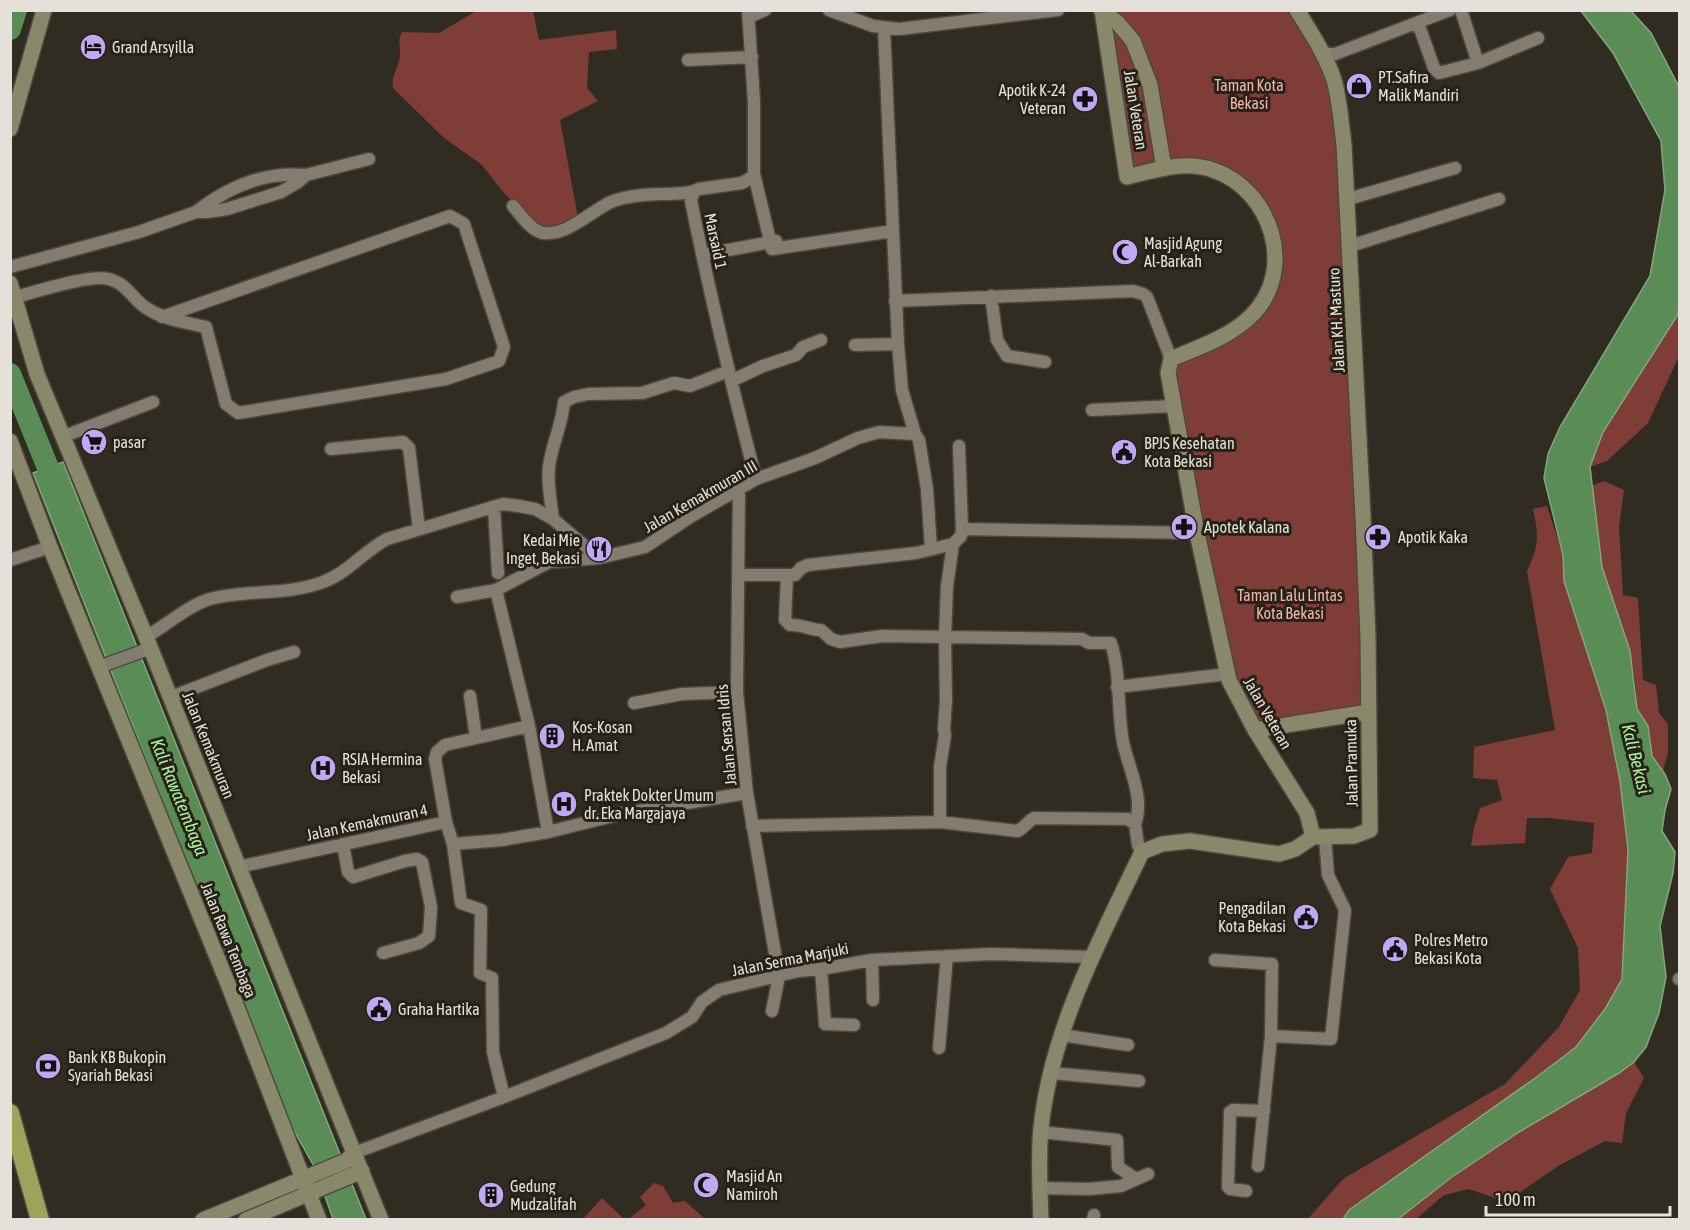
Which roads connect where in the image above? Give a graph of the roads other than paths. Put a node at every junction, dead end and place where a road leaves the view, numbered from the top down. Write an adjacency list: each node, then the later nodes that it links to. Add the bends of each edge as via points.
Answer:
1 (44, 10): 17 (street)
2 (765, 10): 9 (street)
3 (829, 10): 11 (street)
4 (1058, 10): 11 (street)
5 (1297, 10): 13 (street, Jalan KH. Masturo)
6 (1450, 10): 10 (street)
7 (1461, 10): 16 (street)
8 (1102, 11): 20 (street, Jalan Veteran, via 1133,41 1150,85); 20 (street, Jalan Veteran, via 1127,177)
9 (749, 14): 14 (street)
10 (1418, 23): 13 (street, via 1335,54); 16 (street, via 1437,72 1442,74)
11 (884, 28): 29 (street)
12 (1538, 38): 16 (street)
13 (1323, 54): 25 (street, Jalan KH. Masturo, via 1339,106)
14 (752, 57): 15 (street); 22 (street)
15 (688, 60)
16 (1478, 63)
17 (13, 107): 18 (street)
18 (10, 129)
19 (369, 159): 23 (street)
20 (1164, 168): 41 (street, Jalan Veteran, via 1181,165 1212,169 1232,178 1252,194 1265,214 1275,255 1272,280 1252,315 1230,333)
21 (1455, 168): 25 (street)
22 (754, 174): 24 (street, Marsaid 1, via 742,183); 30 (street)
23 (306, 175): 28 (street, via 281,192 227,209); 28 (street, via 290,173 245,183 216,196)
24 (693, 193): 27 (street, via 617,200 552,233 540,232); 32 (street, Marsaid 1, via 691,201)
25 (1348, 199): 31 (street, Jalan KH. Masturo)
26 (1499, 200): 31 (street)
27 (513, 206)
28 (195, 212): 33 (street, via 139,232)
29 (893, 231): 30 (street, via 772,249); 36 (street)
30 (777, 241): 32 (street)
31 (1350, 246): 70 (street, Jalan KH. Masturo)
32 (702, 255): 43 (street, Marsaid 1)
33 (10, 267)
34 (13, 290): 37 (street, via 110,279); 48 (street, Jalan Kemakmuran, via 37,374)
35 (991, 296): 36 (street); 41 (street, via 1133,291 1143,294); 42 (street, via 998,340 1007,356)
36 (894, 301): 39 (street)
37 (162, 317): 37 (street, via 206,327 226,404 238,413 446,378 499,361 504,347 464,224 450,216)
38 (821, 340): 43 (street, via 803,347 796,355)
39 (898, 344): 40 (street); 47 (street, via 902,390)
40 (855, 345)
41 (1171, 359): 45 (street, Jalan Veteran, via 1168,374)
42 (1045, 362)
43 (729, 376): 52 (street, Marsaid 1); 55 (street, via 690,386 674,383 642,393 588,394 564,402 549,468)
44 (153, 402): 48 (street)
45 (1174, 406): 46 (street); 58 (street, Jalan Veteran)
46 (1092, 410)
47 (915, 434): 52 (street, Jalan Kemakmuran III, via 879,432); 61 (street, via 927,489)
48 (62, 437): 71 (street, Jalan Kemakmuran)
49 (10, 441): 60 (street, Jalan Rawa Tembaga)
50 (959, 446): 56 (street)
51 (331, 449): 57 (street, via 407,444)
52 (756, 479): 53 (street, Jalan Kemakmuran III)
53 (739, 489): 62 (street, Jalan Kemakmuran III, via 645,547); 65 (street, Jalan Sersan Idris)
54 (494, 507): 55 (street, via 503,504 535,509); 57 (street); 64 (street)
55 (553, 519): 62 (street)
56 (962, 529): 58 (street); 59 (street)
57 (418, 530): 71 (street, via 379,543 347,571 323,582 289,591 207,600)
58 (1197, 533): 74 (street, Jalan Veteran)
59 (953, 544): 61 (street); 69 (street)
60 (50, 547): 63 (street); 73 (street, Jalan Rawa Tembaga)
61 (932, 549): 66 (street, via 808,565 795,575)
62 (599, 558): 67 (street, Jalan Kemakmuran III, via 549,562)
63 (10, 560)
64 (498, 573)
65 (739, 575): 66 (street); 76 (street, Jalan Sersan Idris)
66 (786, 576): 69 (street, via 785,620 790,625 821,630 840,642 882,636)
67 (496, 590): 68 (street, Jalan Kemakmuran III); 81 (street)
68 (457, 597)
69 (945, 637): 75 (street, via 1110,642); 86 (street)
70 (1368, 638): 80 (street, Jalan Pramuka)
71 (147, 645): 73 (street); 78 (street, Jalan Kemakmuran)
72 (294, 652): 78 (street)
73 (103, 665): 119 (street, Jalan Rawa Tembaga, via 154,806)
74 (1227, 674): 75 (street); 82 (street, Jalan Veteran)
75 (1117, 687): 87 (street, via 1122,739 1136,792)
76 (737, 692): 79 (street, via 681,694); 84 (street, Jalan Sersan Idris)
77 (470, 696): 83 (street)
78 (171, 697): 94 (street, Jalan Kemakmuran)
79 (634, 704)
80 (1368, 712): 82 (street); 90 (street, Jalan Pramuka, via 1370,830 1354,836)
81 (529, 726): 83 (street, Jalan Kemakmuran 4); 89 (street)
82 (1255, 730): 90 (street, Jalan Veteran)
83 (476, 738): 85 (street, Jalan Kemakmuran 4, via 445,745 437,752)
84 (747, 793): 88 (street, Jalan Sersan Idris); 89 (street, via 621,814)
85 (446, 822): 91 (street, Jalan Kemakmuran 4); 92 (street)
86 (940, 822): 87 (street, via 1018,831 1034,818 1042,817 1128,819); 88 (street)
87 (1135, 824): 93 (street)
88 (752, 826): 101 (street, Jalan Sersan Idris)
89 (548, 832): 92 (street)
90 (1319, 837): 93 (street, via 1279,854 1190,841 1162,844); 106 (street, via 1328,875 1345,910 1331,1039)
91 (343, 844): 94 (street, Jalan Kemakmuran 4); 95 (street, via 348,872 353,877 405,861 422,862 431,907 429,936 419,943)
92 (453, 844): 111 (street, via 461,903 481,910 480,973 492,978 493,1052)
93 (1142, 852): 97 (street)
94 (238, 867): 115 (street, Jalan Kemakmuran)
95 (383, 953)
96 (947, 956): 97 (street, Jalan Serma Marjuki); 98 (street, Jalan Serma Marjuki); 108 (street)
97 (1091, 957): 105 (street)
98 (873, 960): 100 (street, Jalan Serma Marjuki); 102 (street)
99 (1215, 960): 106 (street, via 1272,964)
100 (821, 969): 101 (street, Jalan Serma Marjuki); 104 (street, via 824,1023)
101 (779, 976): 103 (street); 111 (street, Jalan Serma Marjuki, via 719,990 702,1002 692,1017 666,1033)
102 (873, 1000)
103 (772, 1011)
104 (854, 1025)
105 (1061, 1035): 107 (street); 109 (street)
106 (1271, 1036): 112 (street)
107 (1128, 1045)
108 (939, 1048)
109 (1051, 1073): 110 (street); 114 (street)
110 (1139, 1081)
111 (504, 1097): 115 (street, Jalan Serma Marjuki)
112 (1264, 1111): 116 (street); 121 (street, via 1230,1112 1228,1187)
113 (10, 1113): 122 (highway)
114 (1041, 1132): 118 (street, via 1117,1140 1118,1167); 120 (street)
115 (353, 1165): 119 (street); 126 (street, Jalan Kemakmuran)
116 (1258, 1166)
117 (1148, 1174): 118 (street)
118 (1136, 1179): 120 (street, via 1121,1186)
119 (312, 1183): 123 (street); 124 (street); 125 (street, Jalan Rawa Tembaga)
120 (1040, 1188): 127 (street)
121 (1246, 1191)
122 (40, 1220)
123 (202, 1220)
124 (246, 1220)
125 (319, 1220)
126 (381, 1220)
127 (1041, 1220)

